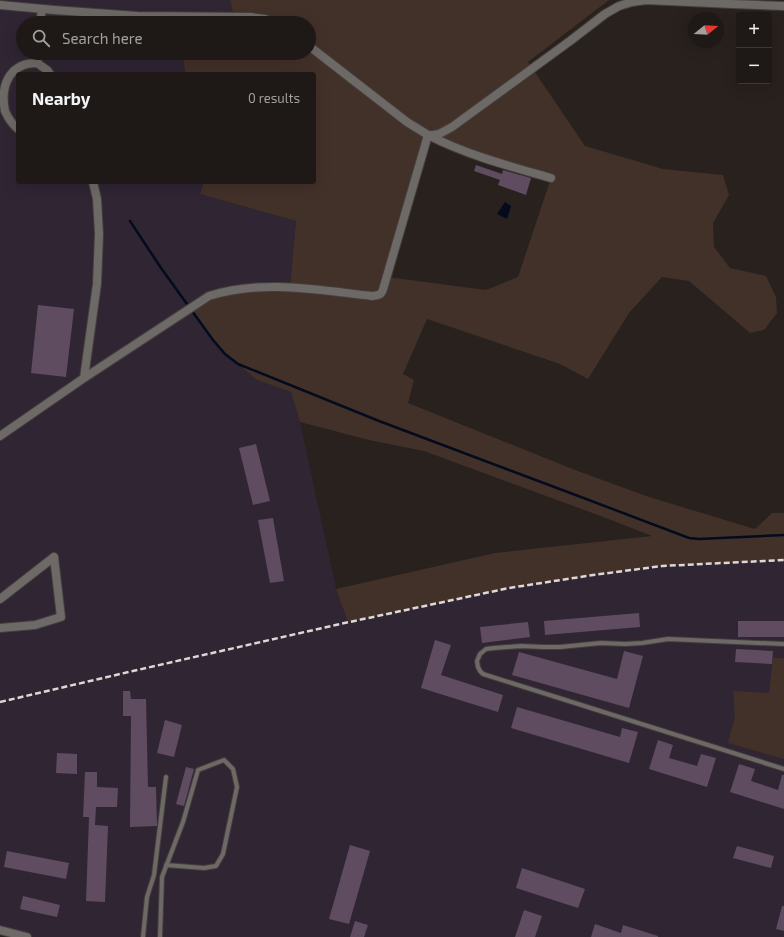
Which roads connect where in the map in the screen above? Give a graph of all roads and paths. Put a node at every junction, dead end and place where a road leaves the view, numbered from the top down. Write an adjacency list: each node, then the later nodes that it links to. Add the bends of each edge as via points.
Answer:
1 (0, 5): 3 (street)
2 (784, 6): 11 (street, via 646,0 619,6 452,127 439,134)
3 (42, 9): 4 (street); 5 (street)
4 (41, 16)
5 (137, 16)
6 (316, 51): 11 (street)
7 (37, 60): 8 (street)
8 (36, 63): 9 (street); 10 (street, via 12,70 3,85 3,106)
9 (48, 72)
10 (16, 127)
11 (428, 135): 12 (street, via 478,157); 14 (street, via 382,293 378,296 274,286 220,292 198,302)
12 (551, 178)
13 (93, 184): 14 (street, via 99,234 97,284)
14 (84, 378): 15 (street)
15 (0, 436)
16 (0, 599): 17 (street, via 54,557 61,618 35,625)
17 (0, 628)
18 (784, 644): 19 (lane, via 668,639 625,644 521,646 486,649 477,661 483,674)
19 (784, 769)
20 (166, 777): 24 (lane, via 154,875 147,897)
21 (166, 865): 21 (lane, via 204,868 216,866 223,854 237,787 234,769 224,760 198,770 183,822); 25 (lane, via 162,877)
22 (0, 930): 23 (street)
23 (27, 937)
24 (143, 937)
25 (160, 937)

